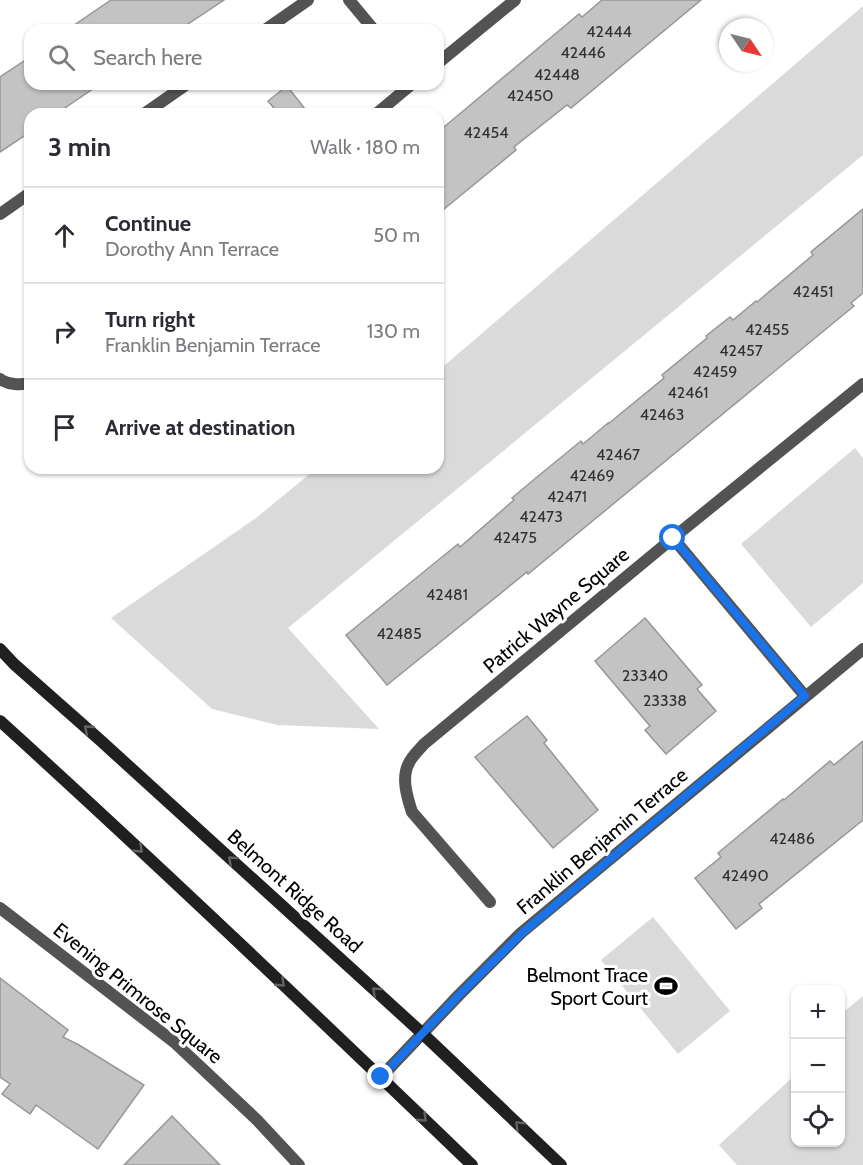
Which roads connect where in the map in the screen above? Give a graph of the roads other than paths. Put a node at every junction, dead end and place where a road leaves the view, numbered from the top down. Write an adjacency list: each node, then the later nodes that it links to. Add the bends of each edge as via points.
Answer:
1 (308, 0): 4 (street)
2 (349, 0): 5 (street)
3 (515, 0): 6 (street)
4 (274, 24)
5 (369, 24)
6 (444, 58)
7 (178, 90): 9 (street)
8 (405, 90): 10 (street)
9 (153, 108)
10 (383, 108)
11 (24, 197): 12 (street)
12 (0, 214)
13 (0, 379): 15 (street)
14 (863, 384): 16 (street, Patrick Wayne Square)
15 (24, 385)
16 (673, 538): 19 (street); 21 (street, Patrick Wayne Square, via 424,744 408,764 405,782 412,812)
17 (0, 649): 23 (main road, Belmont Ridge Road, one-way to 17)
18 (863, 649): 19 (street, Franklin Benjamin Terrace)
19 (805, 696): 23 (street, Franklin Benjamin Terrace, via 522,933)
20 (0, 721): 24 (main road, one-way to 24)
21 (490, 902)
22 (0, 908): 25 (street, Evening Primrose Square, via 174,1042)
23 (423, 1034): 24 (street, Franklin Benjamin Terrace); 27 (main road, Belmont Ridge Road, one-way to 23)
24 (381, 1077): 26 (main road, one-way to 26)
25 (299, 1165)
26 (472, 1165)
27 (561, 1165)

